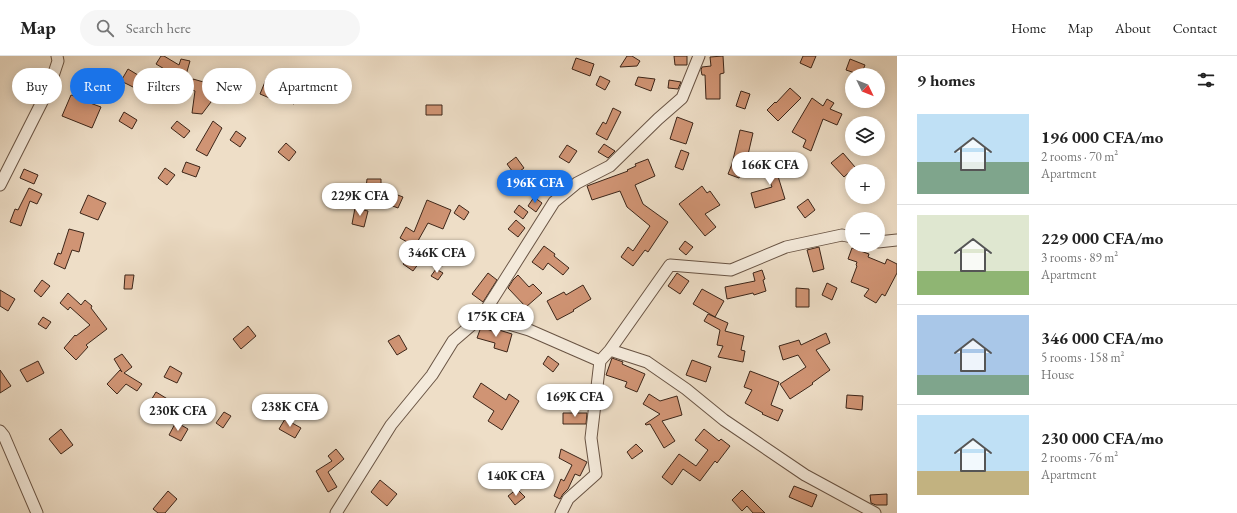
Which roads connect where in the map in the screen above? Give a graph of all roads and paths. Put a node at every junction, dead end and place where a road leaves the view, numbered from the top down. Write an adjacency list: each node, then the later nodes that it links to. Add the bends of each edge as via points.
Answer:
1 (57, 56): 3 (street, via 58,61 49,88)
2 (699, 56): 7 (street, via 682,98 610,166 577,183 554,202)
3 (0, 185)
4 (845, 236): 8 (street, via 786,247 730,270 670,265)
5 (897, 240): 6 (street)
6 (885, 241)
7 (482, 316): 9 (street, via 529,330); 12 (street, via 453,341 432,375 391,425)
8 (610, 350): 9 (street); 14 (street, via 647,362 724,420 805,475)
9 (600, 361): 13 (street, via 591,438 596,474 568,499)
10 (0, 431): 11 (street)
11 (37, 513)
12 (336, 513)
13 (561, 513)
14 (875, 513)

